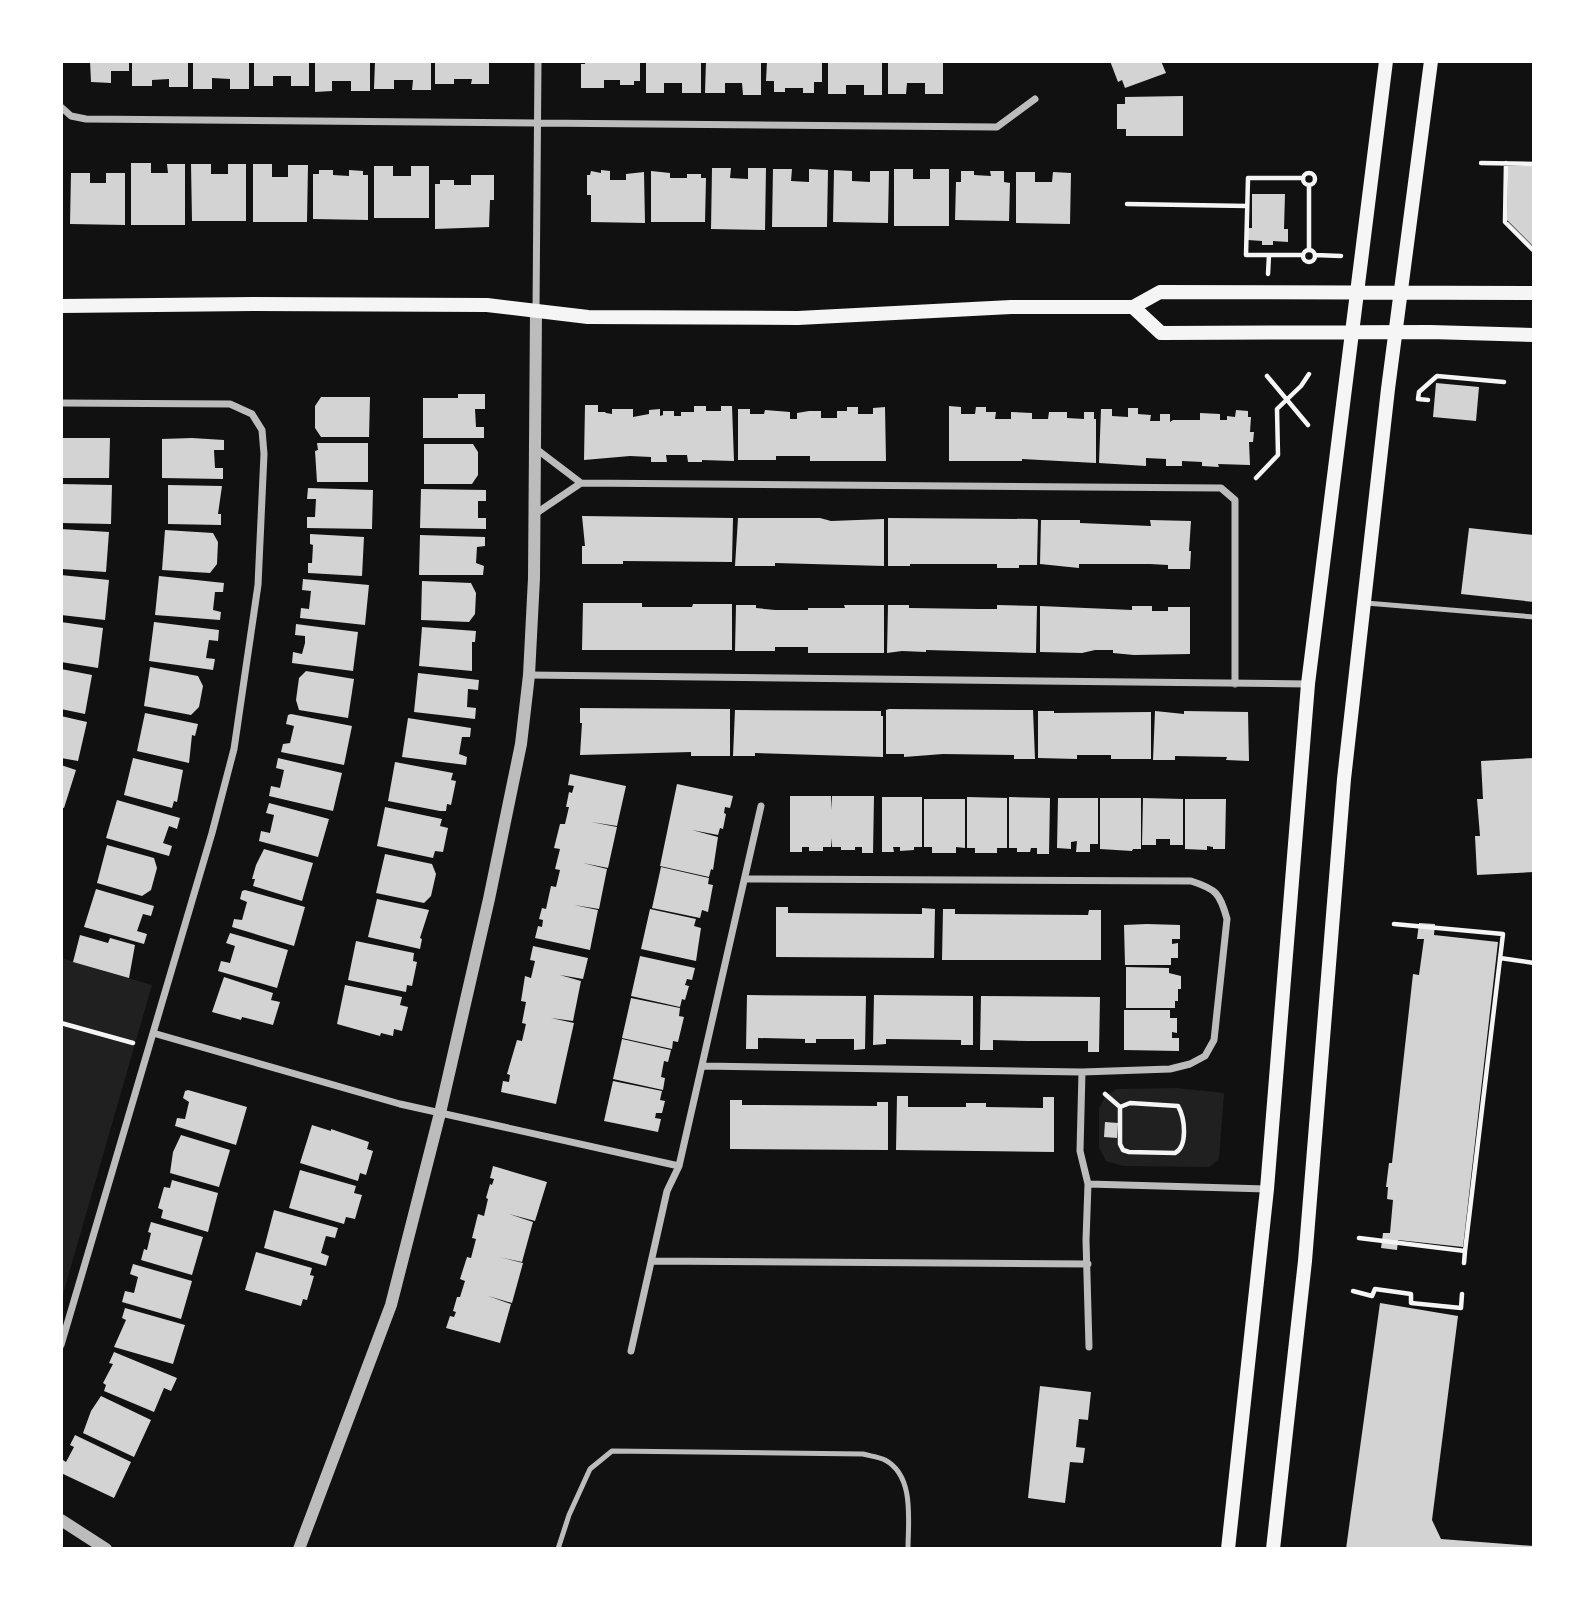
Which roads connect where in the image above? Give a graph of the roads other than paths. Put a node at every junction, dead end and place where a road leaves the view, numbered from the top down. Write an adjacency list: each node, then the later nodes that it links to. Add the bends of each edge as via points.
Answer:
1 (538, 61): 6 (street)
2 (1385, 61): 8 (main road)
3 (1431, 61): 7 (main road)
4 (1035, 99): 6 (street, via 997,127)
5 (61, 107): 6 (street, via 71,116 86,119)
6 (537, 122): 12 (street)
7 (1401, 291): 8 (main road); 9 (main road); 14 (main road)
8 (1356, 292): 11 (main road, via 1160,292); 13 (main road)
9 (1534, 293)
10 (61, 306): 12 (main road, via 487,305)
11 (1133, 307): 12 (main road, via 1011,307 798,318 588,317); 13 (main road, via 1161,333)
12 (536, 311): 17 (street)
13 (1351, 332): 14 (main road); 24 (main road)
14 (1395, 332): 15 (main road); 20 (main road)
15 (1534, 335)
16 (61, 403): 27 (street, via 230,404 252,414 262,430 258,585 234,749)
17 (535, 448): 18 (street); 19 (street)
18 (581, 483): 19 (street); 23 (street, via 1221,488 1235,500)
19 (535, 514): 22 (street)
20 (1363, 603): 21 (lane); 45 (main road, via 1306,1248)
21 (1534, 617)
22 (529, 675): 23 (street); 30 (street, via 521,744)
23 (1235, 684): 24 (street)
24 (1308, 684): 33 (main road)
25 (761, 806): 26 (street)
26 (746, 879): 28 (street); 29 (street, via 1191,881 1210,887 1222,900 1227,919 1214,1040 1205,1056 1170,1069)
27 (153, 1033): 30 (street); 36 (street)
28 (702, 1066): 29 (street); 31 (street)
29 (1082, 1072): 32 (street, via 1080,1151)
30 (440, 1113): 31 (street); 41 (street, via 391,1305)
31 (679, 1166): 34 (street, via 667,1191)
32 (1087, 1184): 33 (street); 35 (street)
33 (1268, 1189): 44 (main road)
34 (652, 1261): 35 (street); 38 (street)
35 (1088, 1264): 37 (street)
36 (61, 1345)
37 (1089, 1348)
38 (631, 1351)
39 (61, 1520): 40 (street)
40 (106, 1549)
41 (299, 1549)
42 (558, 1549): 43 (lane, via 590,1469 612,1451 863,1454 886,1460 901,1476 909,1500)
43 (908, 1549)
44 (1228, 1549)
45 (1273, 1549)

